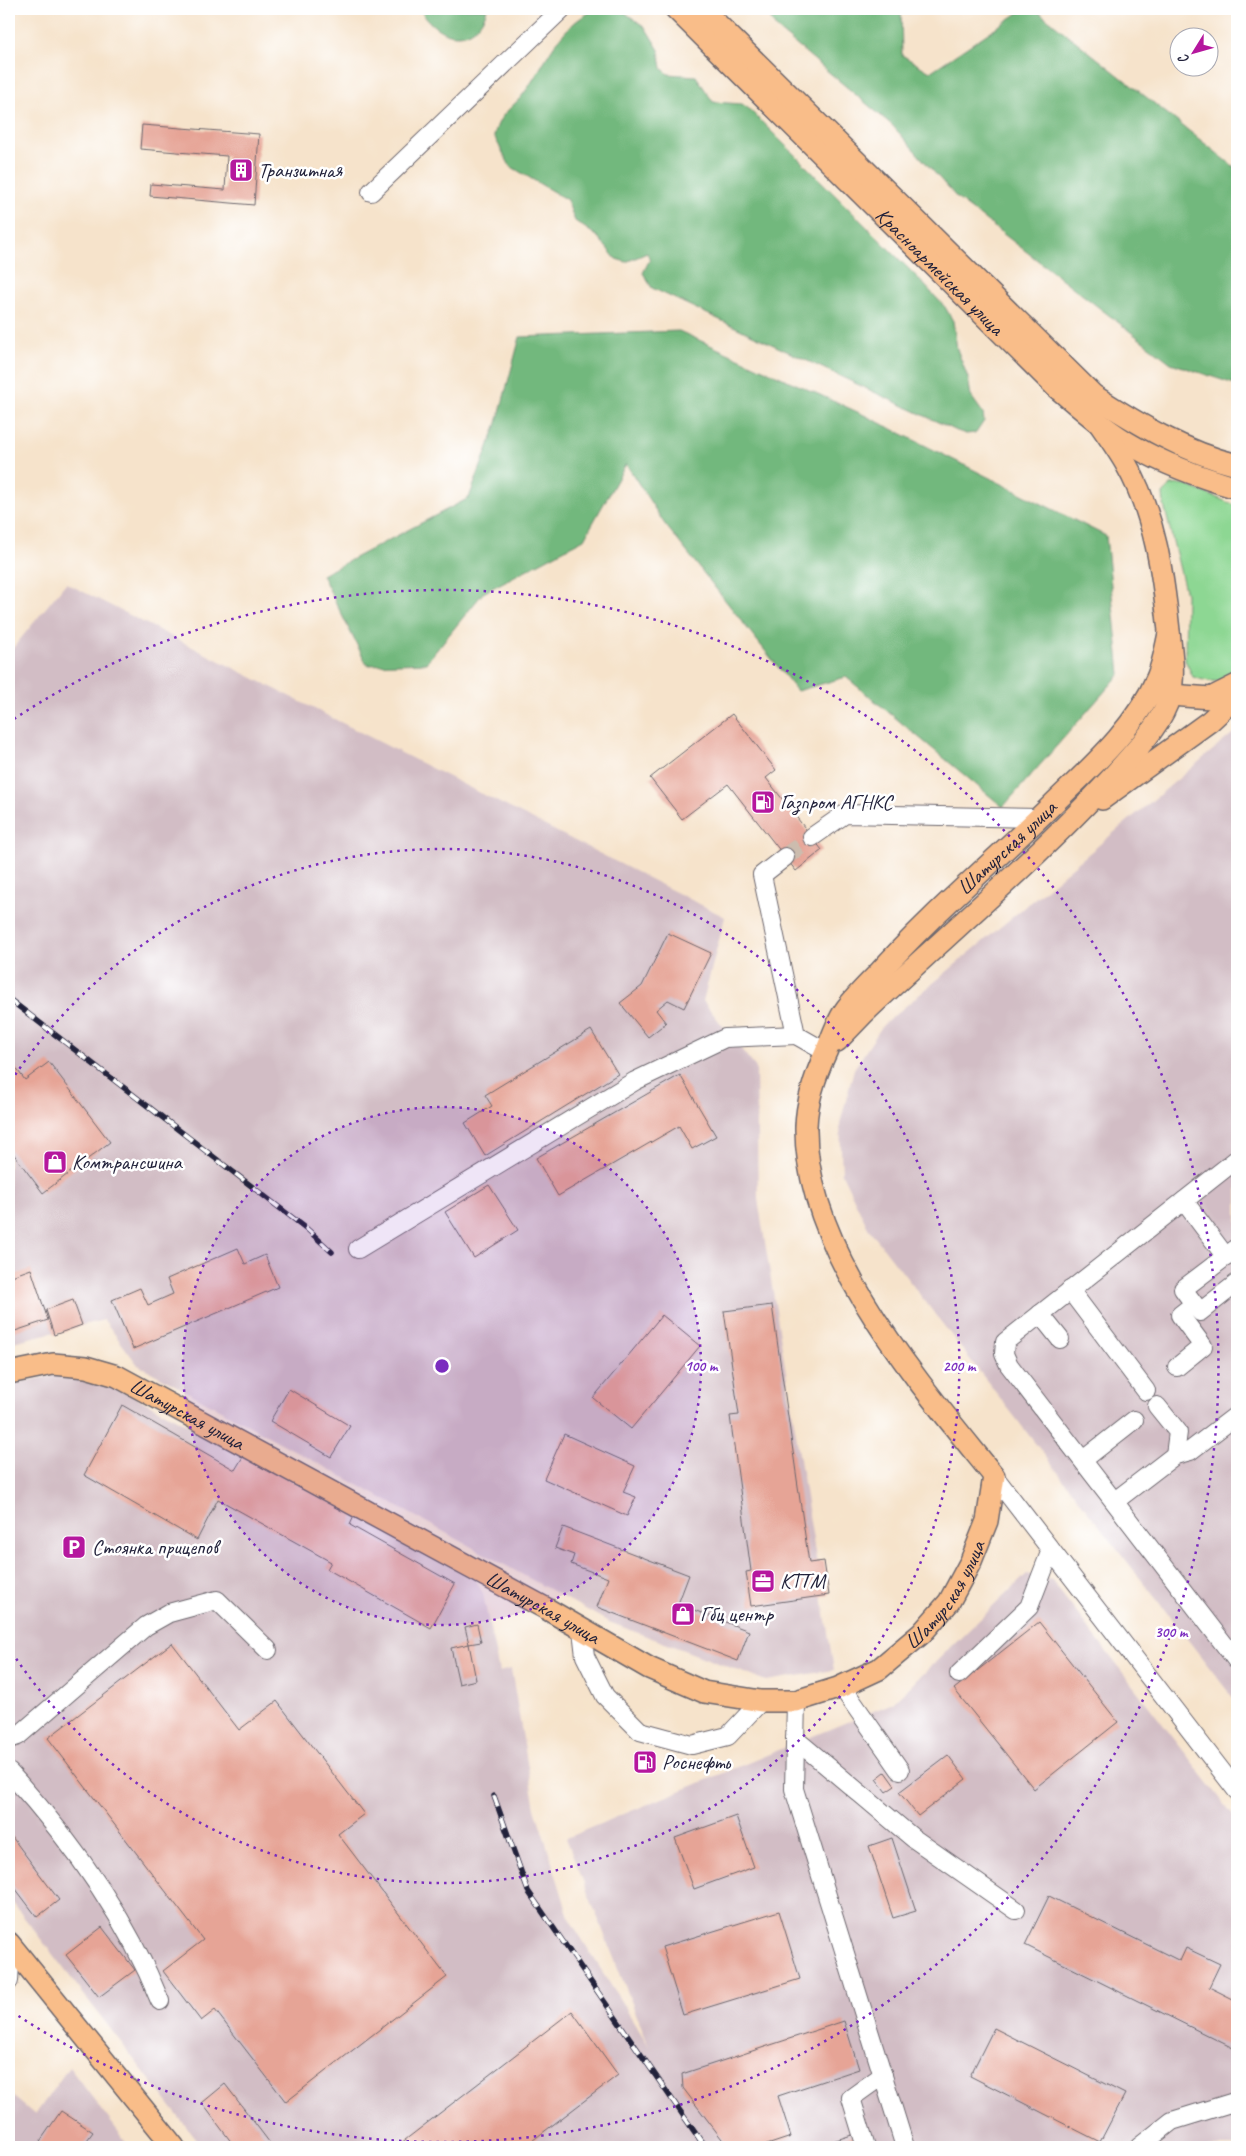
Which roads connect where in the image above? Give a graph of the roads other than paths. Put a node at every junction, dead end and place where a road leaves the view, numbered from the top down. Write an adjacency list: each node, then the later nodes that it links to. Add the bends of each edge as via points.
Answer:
1 (562, 9): 4 (street)
2 (676, 9): 6 (main road, Красноармейская улица, via 916,246 1008,342)
3 (702, 9): 5 (main road, Красноармейская улица, via 1041,346 1093,395)
4 (371, 192)
5 (1118, 411): 7 (main road); 8 (main road, Красноармейская улица, via 1184,448)
6 (1099, 423): 7 (main road, Красноармейская улица); 10 (main road, via 1126,464)
7 (1135, 448): 9 (main road, Красноармейская улица, via 1207,480); 10 (main road)
8 (1237, 465)
9 (1237, 488)
10 (1142, 497): 12 (main road, Шатурская улица, via 1163,578 1169,633)
11 (1237, 685): 12 (main road, via 1211,698)
12 (1160, 694): 14 (main road, via 1154,726); 15 (main road, Шатурская улица)
13 (1237, 696): 14 (main road, via 1210,721 1141,773)
14 (1078, 814): 19 (main road, Шатурская улица)
15 (1039, 818): 16 (street, via 845,814); 19 (main road, Шатурская улица, via 886,964 844,1011)
16 (812, 837)
17 (785, 857): 18 (street, via 762,875)
18 (796, 1035): 19 (street); 22 (street, via 725,1038 636,1081)
19 (826, 1052): 37 (main road, Шатурская улица, via 809,1098 806,1124 810,1167 827,1227 843,1264 879,1326)
20 (1237, 1159): 21 (street)
21 (1184, 1201): 23 (street); 25 (street)
22 (358, 1250)
23 (1232, 1252): 26 (street, via 1183,1289)
24 (1237, 1283): 26 (street, via 1200,1312)
25 (1070, 1290): 27 (street); 31 (street)
26 (1194, 1304): 29 (street, via 1180,1316 1203,1346)
27 (1040, 1314): 28 (street); 36 (street, via 1005,1342 1004,1354 1009,1365)
28 (1060, 1339)
29 (1178, 1367)
30 (9, 1373): 40 (main road, Шатурская улица, via 53,1364 86,1367 117,1376 548,1608)
31 (1146, 1391)
32 (1157, 1406): 35 (street, via 1178,1432)
33 (1237, 1415): 35 (street, via 1190,1451)
34 (1134, 1420): 36 (street)
35 (1175, 1455): 38 (street)
36 (1083, 1460): 38 (street)
37 (994, 1476): 39 (street, Шатурская улица); 44 (main road, Шатурская улица, via 987,1521 971,1561 949,1602 922,1633 879,1669)
38 (1115, 1502): 42 (street)
39 (1051, 1550): 43 (street, via 1029,1607); 51 (street, Шатурская улица)
40 (582, 1630): 45 (main road, Шатурская улица, via 649,1668 704,1692); 45 (street, via 585,1656 605,1696 640,1731 692,1745 728,1736)
41 (268, 1650): 47 (street, via 217,1600 169,1613 146,1626 18,1736)
42 (1237, 1661)
43 (959, 1674)
44 (842, 1687): 46 (main road, Шатурская улица); 49 (street)
45 (761, 1701): 46 (main road, Шатурская улица)
46 (796, 1701): 48 (street)
47 (9, 1739)
48 (795, 1739): 52 (street, via 913,1838); 56 (street, via 794,1789)
49 (900, 1770)
50 (9, 1772): 55 (street, via 49,1816 127,1929)
51 (1237, 1791)
52 (1016, 1910)
53 (10, 1944): 54 (street); 58 (main road)
54 (9, 1981)
55 (160, 2001)
56 (883, 2075): 59 (street, via 851,2098); 60 (street)
57 (1237, 2101): 61 (street, via 1172,2121)
58 (174, 2147)
59 (866, 2147)
60 (905, 2147)
61 (1139, 2147)

